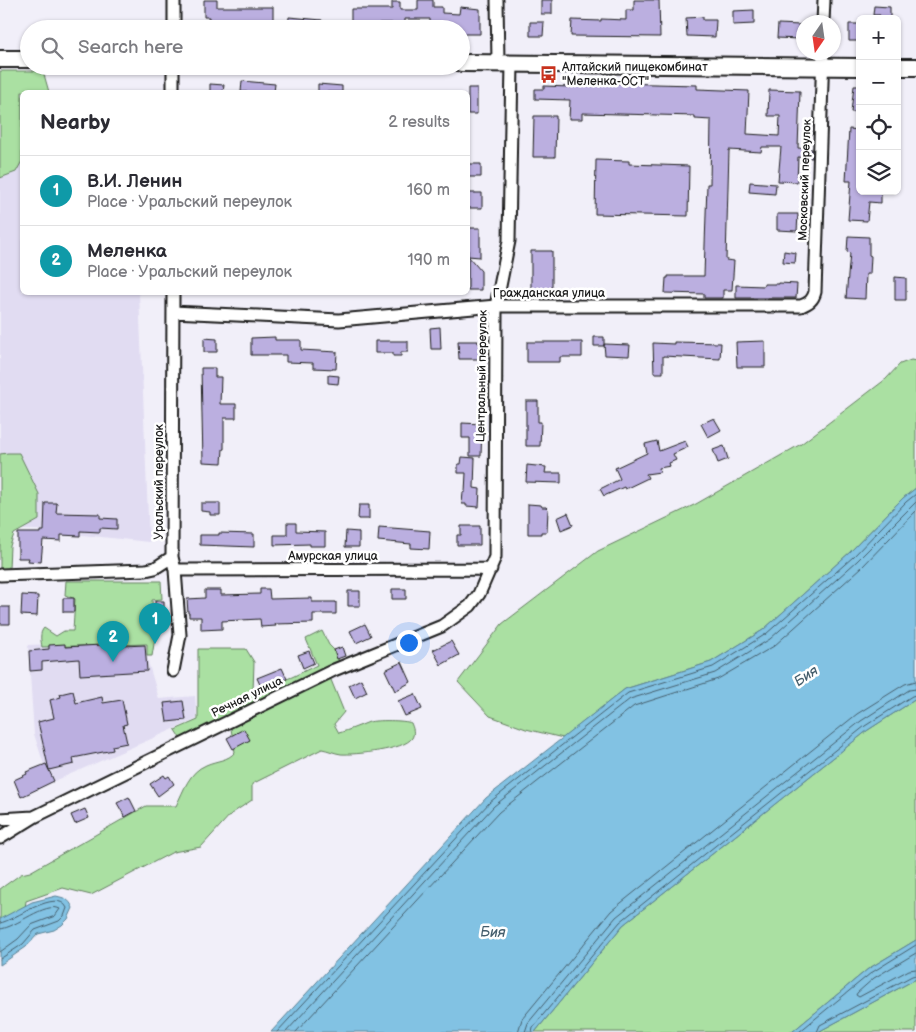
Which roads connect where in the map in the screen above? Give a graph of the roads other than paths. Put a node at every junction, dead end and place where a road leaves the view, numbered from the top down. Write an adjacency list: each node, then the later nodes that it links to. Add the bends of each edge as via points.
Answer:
1 (174, 0): 5 (street)
2 (497, 0): 12 (street, Центральный переулок)
3 (824, 0): 4 (street)
4 (823, 15)
5 (174, 20)
6 (0, 59): 7 (street)
7 (20, 59)
8 (796, 59): 12 (street)
9 (823, 60): 19 (street, Московский переулок, via 815,292)
10 (828, 60): 13 (street)
11 (470, 63): 12 (street)
12 (505, 63): 20 (street, Центральный переулок, via 509,241)
13 (856, 66)
14 (901, 67): 15 (street)
15 (916, 67)
16 (173, 75): 17 (street)
17 (173, 90)
18 (173, 295): 21 (street, Уральский переулок)
19 (806, 304): 20 (street, Гражданская улица)
20 (496, 306): 21 (street, Гражданская улица, via 339,320); 23 (street, Центральный переулок, via 495,557)
21 (173, 312): 22 (street, Уральский переулок)
22 (172, 558): 24 (street, Уральский переулок); 25 (street, via 146,570)
23 (491, 569): 24 (street, Амурская улица); 27 (street, Речная улица, via 470,606 442,626 334,670)
24 (175, 570): 26 (street, Уральский переулок, via 180,635)
25 (0, 574)
26 (173, 671)
27 (34, 817): 28 (street); 29 (street, Речная улица)
28 (0, 819)
29 (0, 838)

